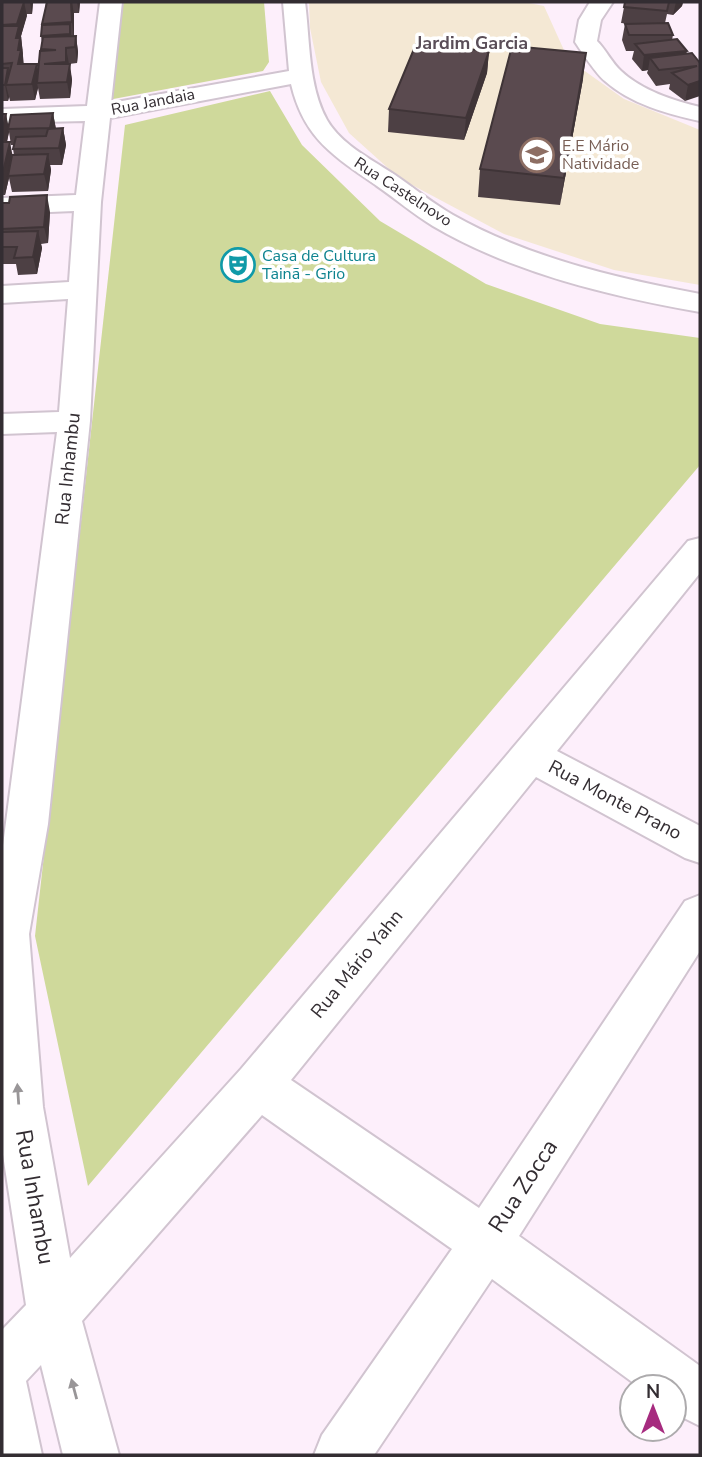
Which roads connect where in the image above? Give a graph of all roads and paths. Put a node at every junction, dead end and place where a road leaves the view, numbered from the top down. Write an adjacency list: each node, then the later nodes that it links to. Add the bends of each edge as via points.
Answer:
1 (111, 2): 5 (street, Rua Inhambu)
2 (294, 2): 4 (street, Rua Castelnovo)
3 (592, 5): 6 (street, via 586,42 611,75 668,107)
4 (303, 75): 5 (street, Rua Jandaia); 12 (street, Rua Castelnovo, via 305,98 322,131 350,157 450,224 581,276)
5 (99, 113): 7 (street, Rua Jandaia); 8 (street, Rua Inhambu)
6 (700, 114)
7 (2, 116)
8 (88, 202): 9 (street); 10 (street, Rua Inhambu)
9 (2, 206)
10 (83, 290): 11 (street); 13 (street, Rua Inhambu)
11 (2, 294)
12 (700, 303)
13 (74, 421): 14 (street); 17 (street, Rua Inhambu)
14 (2, 424)
15 (700, 550): 16 (street, Rua Mário Yahn)
16 (529, 754): 18 (street, Rua Monte Prano); 21 (street, Rua Mário Yahn)
17 (15, 825): 20 (street, Rua Inhambu)
18 (700, 846)
19 (700, 914): 22 (street, Rua Zocca)
20 (4, 935): 23 (street, Rua Inhambu, one-way to 20, via 19,1107)
21 (258, 1085): 22 (street); 23 (street, Rua Mário Yahn)
22 (486, 1243): 26 (street); 29 (street, Rua Zocca)
23 (54, 1314): 24 (street, Rua Mário Yahn); 28 (street, Rua Inhambu, one-way to 23)
24 (2, 1367)
25 (2, 1389): 27 (street)
26 (700, 1399)
27 (14, 1455)
28 (91, 1455)
29 (342, 1455)

